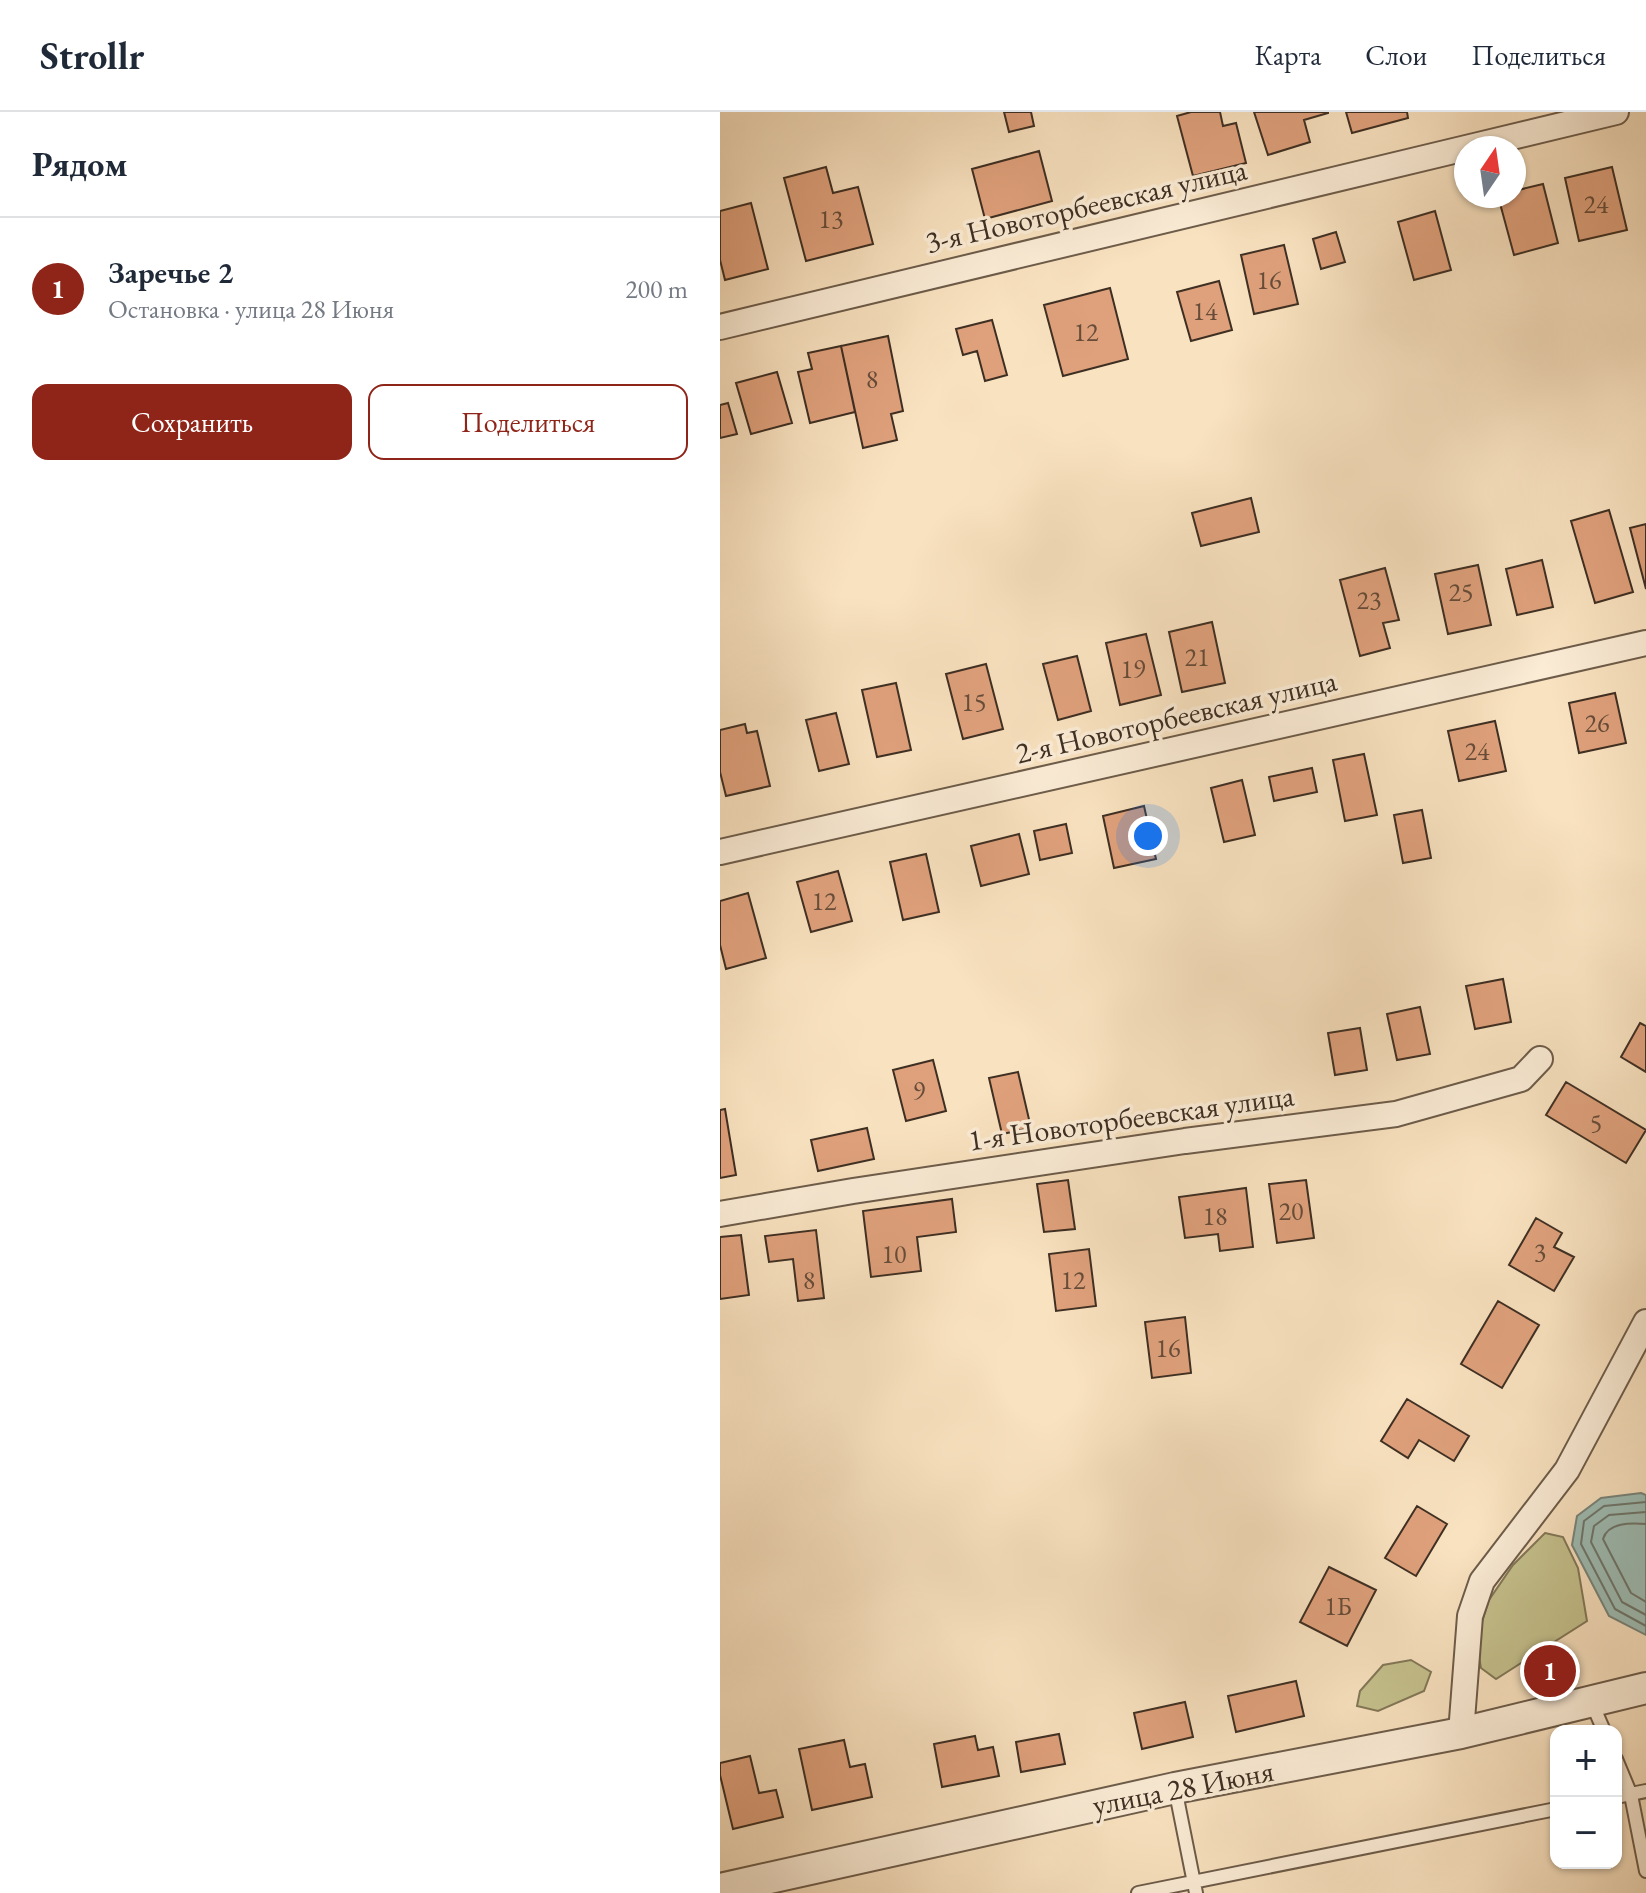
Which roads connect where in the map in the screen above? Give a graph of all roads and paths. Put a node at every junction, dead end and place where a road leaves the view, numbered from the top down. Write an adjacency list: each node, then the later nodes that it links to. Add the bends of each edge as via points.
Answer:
1 (1616, 112): 2 (street, 3-я Новоторбеевская улица)
2 (1516, 136)
3 (1454, 151): 4 (street, 3-я Новоторбеевская улица)
4 (720, 327)
5 (1646, 643): 6 (street, 2-я Новоторбеевская улица)
6 (720, 852)
7 (1540, 1059): 8 (street, 1-я Новоторбеевская улица, via 1521,1079 1396,1114 1090,1155)
8 (720, 1214)
9 (1646, 1322): 13 (street, via 1567,1470 1482,1581 1470,1616)
10 (1646, 1688): 11 (street, улица 28 Июня)
11 (1591, 1701): 12 (lane); 13 (street, улица 28 Июня)
12 (1601, 1725)
13 (1461, 1733): 15 (street, улица 28 Июня)
14 (1622, 1773): 17 (lane)
15 (1175, 1788): 21 (lane); 22 (street, улица 28 Июня)
16 (1646, 1791): 17 (lane)
17 (1631, 1795): 18 (lane); 20 (lane)
18 (1622, 1796)
19 (1550, 1810): 21 (lane)
20 (1646, 1871)
21 (1195, 1887): 23 (lane)
22 (720, 1889)
23 (1138, 1893)

